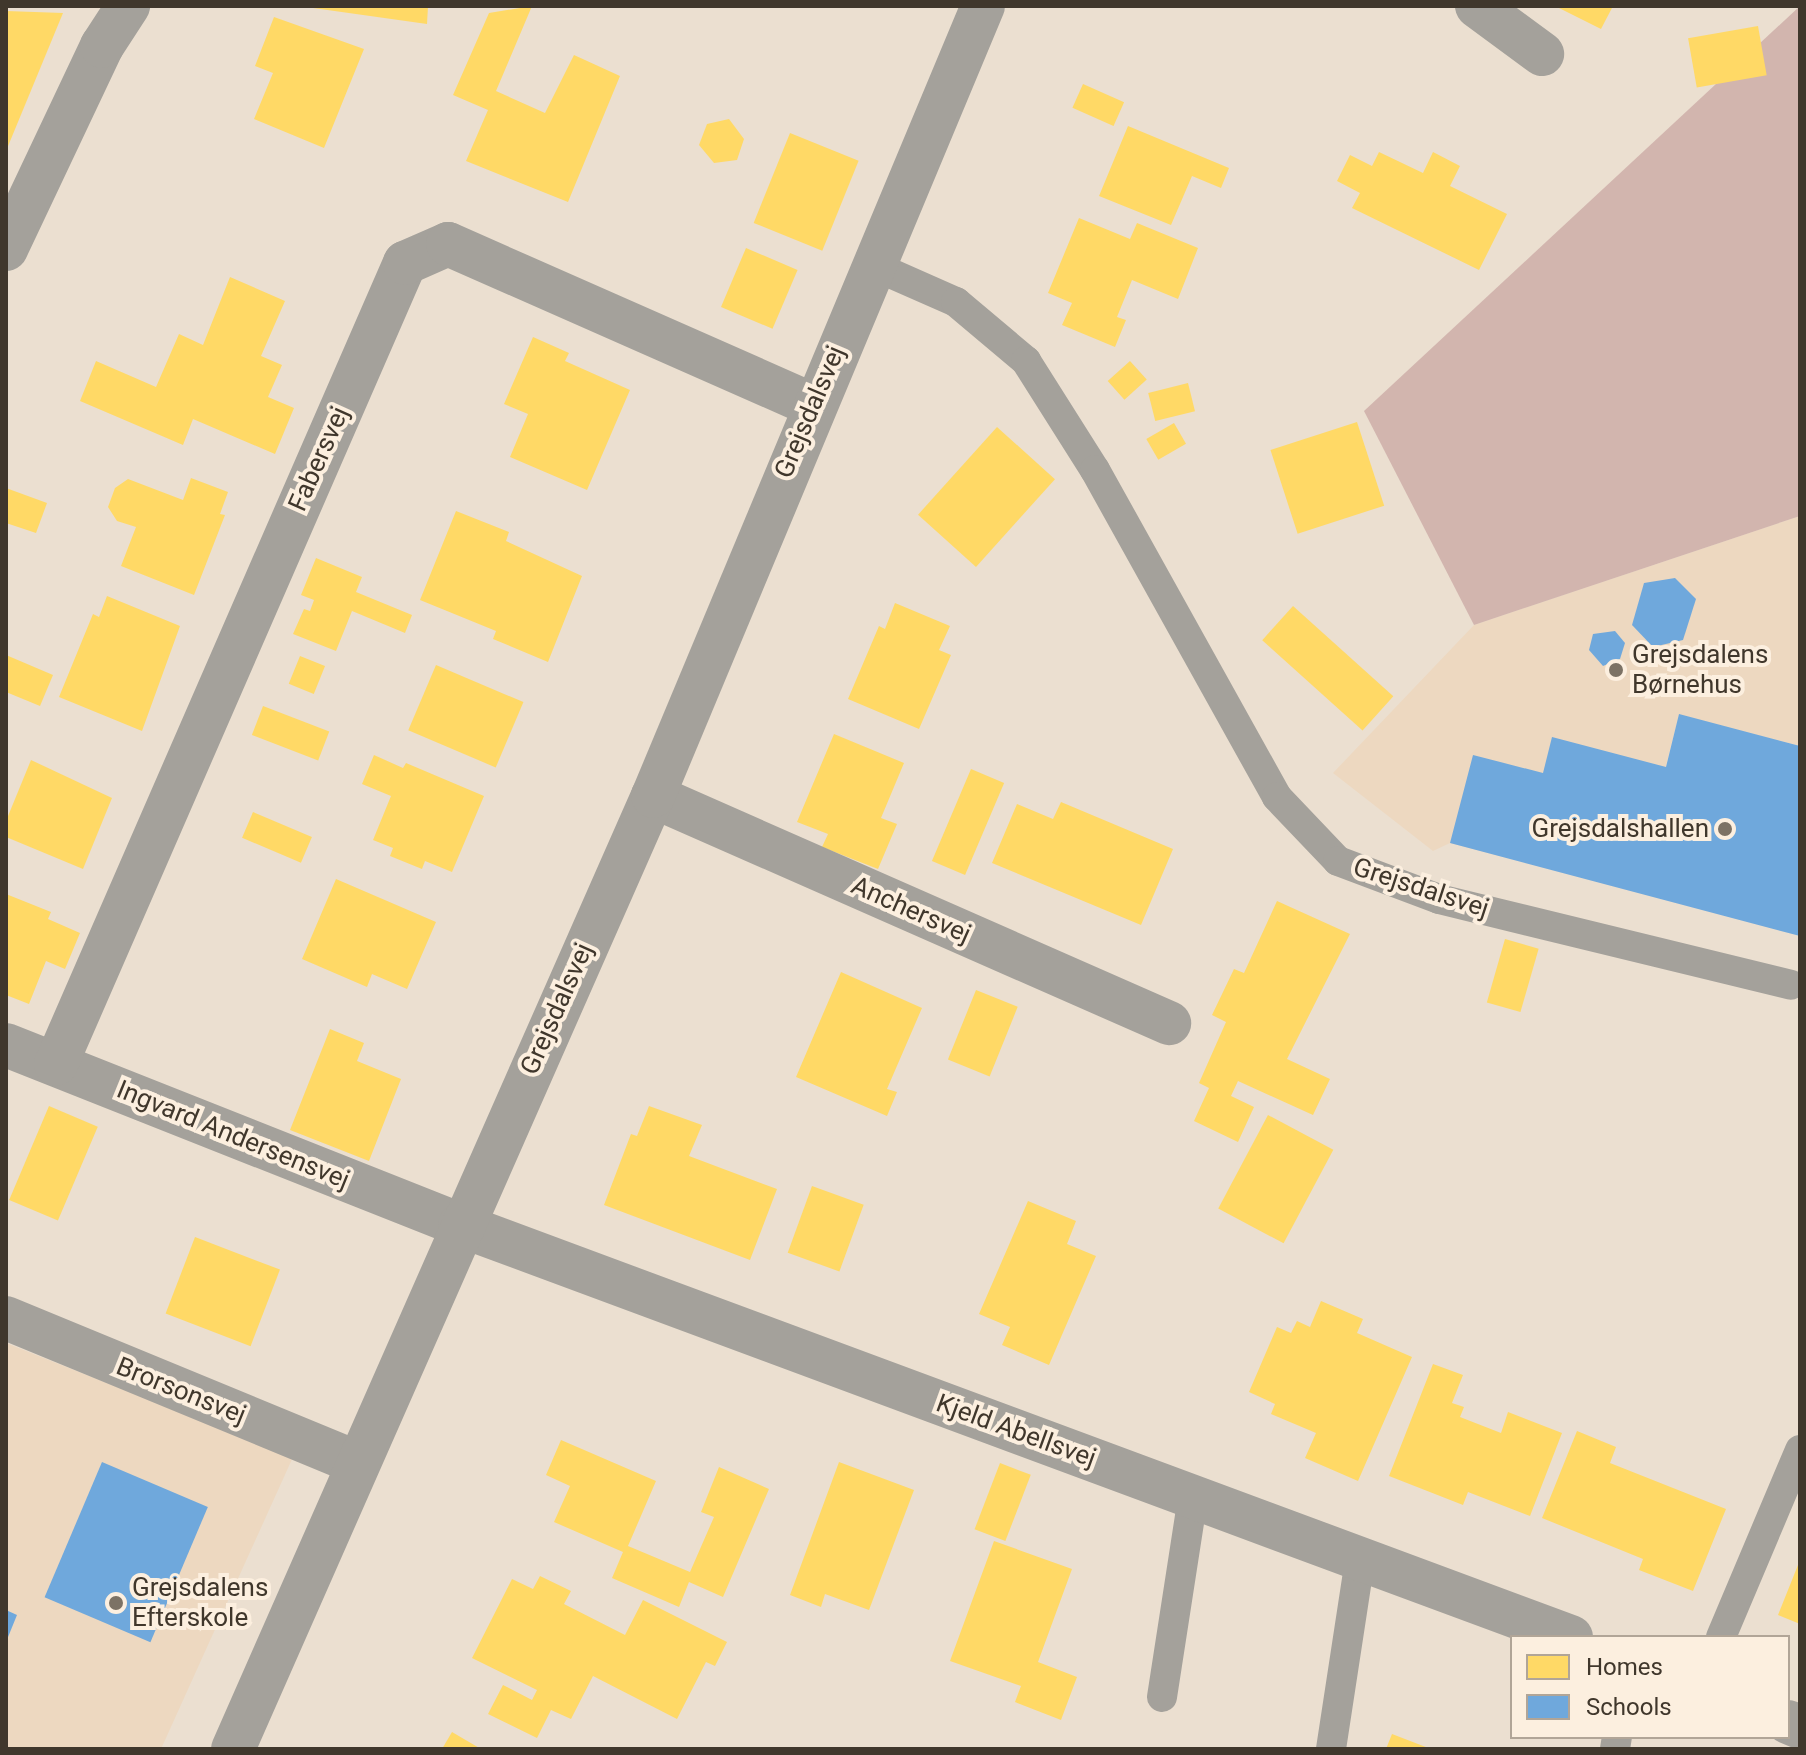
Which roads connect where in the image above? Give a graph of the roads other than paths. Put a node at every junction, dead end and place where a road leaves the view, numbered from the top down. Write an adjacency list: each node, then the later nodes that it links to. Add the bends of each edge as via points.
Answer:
1 (128, 6): 5 (street, via 102,46)
2 (983, 6): 6 (street, Grejsdalsvej)
3 (1477, 6): 4 (street)
4 (1542, 54)
5 (6, 249)
6 (872, 265): 7 (street, Grejsdalsvej); 9 (lane, Grejsdalsvej, via 956,302 1026,361 1095,470 1277,797 1338,861 1439,899)
7 (813, 405): 8 (street, Grejsdalsvej); 12 (street, Fabersvej, via 448,244 405,263)
8 (653, 796): 10 (street, Anchersvej); 13 (street, Grejsdalsvej)
9 (1791, 985)
10 (1169, 1023)
11 (6, 1045): 12 (street, Ingvard Andersensvej)
12 (56, 1064): 13 (street, Ingvard Andersensvej)
13 (460, 1225): 16 (street, Grejsdalsvej); 17 (street, Kjeld Abellsvej)
14 (6, 1318): 16 (street, Brorsonsvej)
15 (1800, 1450): 20 (lane)
16 (357, 1463): 22 (street, Grejsdalsvej)
17 (1193, 1496): 18 (street, Kjeld Abellsvej); 21 (lane)
18 (1360, 1559): 19 (street, Kjeld Abellsvej); 23 (lane)
19 (1566, 1635)
20 (1722, 1635)
21 (1162, 1697)
22 (233, 1749)
23 (1331, 1749)

